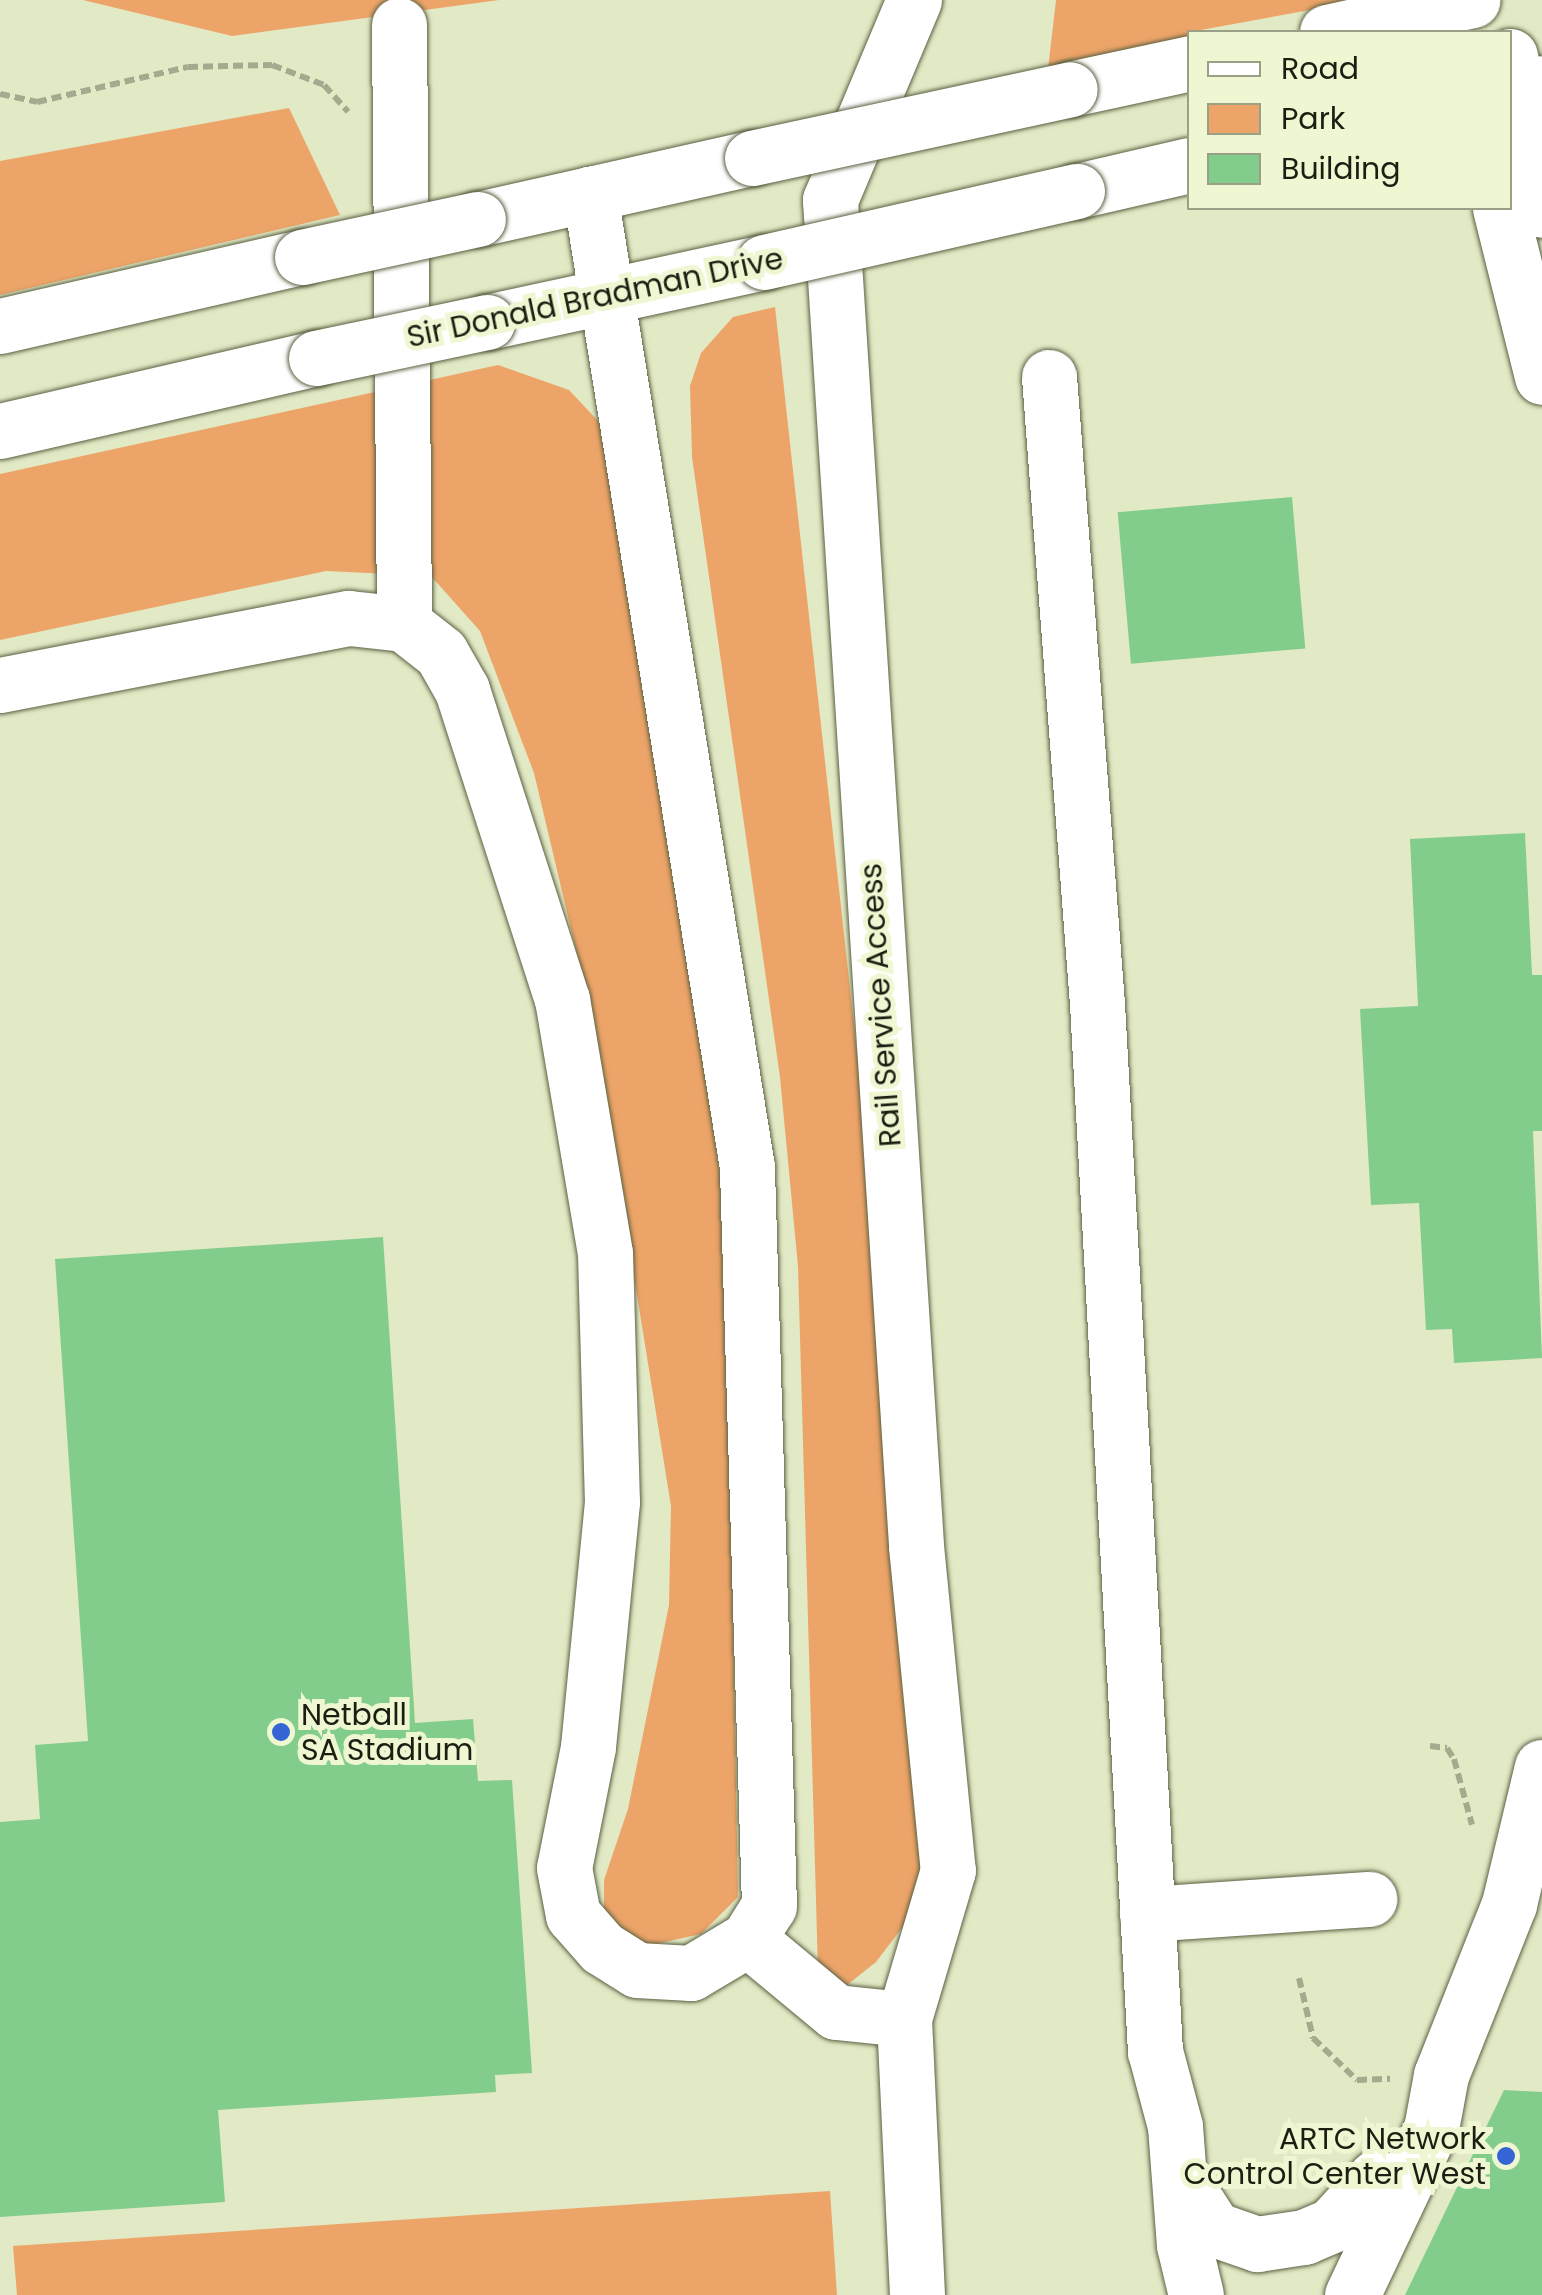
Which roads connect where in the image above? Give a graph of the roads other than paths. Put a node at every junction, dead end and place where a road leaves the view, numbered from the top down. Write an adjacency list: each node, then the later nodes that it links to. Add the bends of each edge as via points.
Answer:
1 (914, 0): 27 (main road, Rail Service Access, via 830,200 916,1546 948,1870)
2 (1478, 0): 4 (main road); 5 (main road); 6 (main road)
3 (399, 26): 20 (main road)
4 (1336, 30)
5 (1472, 30)
6 (1500, 30)
7 (1187, 64): 10 (main road, bridge)
8 (1520, 79): 13 (main road)
9 (1187, 166): 14 (main road, Sir Donald Bradman Drive, bridge)
10 (590, 194): 14 (main road); 16 (main road, bridge)
11 (1469, 210): 15 (main road)
12 (1500, 210): 15 (main road)
13 (1542, 210)
14 (607, 297): 19 (main road, Sir Donald Bradman Drive, bridge); 26 (main road, via 746,1168 769,1872 769,1906)
15 (1527, 316): 17 (main road)
16 (0, 326)
17 (1542, 376)
18 (1050, 377): 25 (main road, via 1097,1004)
19 (0, 431)
20 (404, 624): 21 (main road, via 349,618); 26 (main road, via 442,653 462,690 528,878 570,1037 605,1252 612,1502 588,1747 564,1868 573,1915 602,1948 637,1970 691,1973)
21 (0, 685)
22 (1542, 1767): 23 (main road)
23 (1530, 1866): 29 (main road)
24 (1369, 1899): 25 (main road)
25 (1146, 1914): 28 (main road)
26 (748, 1939): 27 (main road, via 836,2012)
27 (904, 2019): 32 (main road, Rail Service Access)
28 (1155, 2050): 30 (main road); 33 (main road, via 1142,2135)
29 (1422, 2072): 31 (main road, via 1407,2119); 36 (main road, via 1430,2129)
30 (1180, 2176): 31 (main road, via 1214,2229 1257,2244 1304,2237 1332,2224); 34 (main road)
31 (1376, 2177): 35 (main road)
32 (917, 2295)
33 (1154, 2295)
34 (1196, 2295)
35 (1314, 2295)
36 (1352, 2295)

